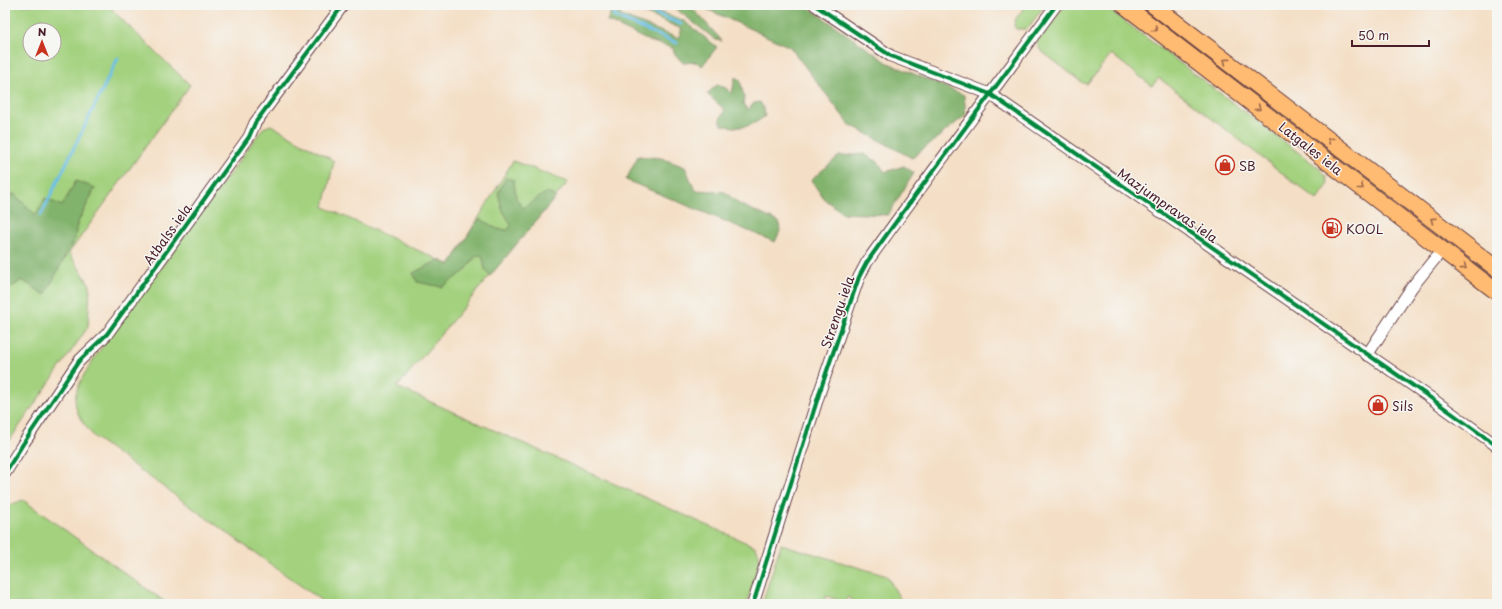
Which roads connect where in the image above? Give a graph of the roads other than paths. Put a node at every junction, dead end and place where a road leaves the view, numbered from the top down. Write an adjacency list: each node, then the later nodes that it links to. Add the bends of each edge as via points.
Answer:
1 (344, 5): 12 (street, Atbalss iela, via 255,123 250,137 107,334 79,362)
2 (815, 5): 6 (street, Mazjumpravas iela, via 891,56)
3 (1056, 5): 6 (street, Strengu iela)
4 (1124, 5): 7 (highway, Latgales iela, one-way to 7)
5 (1153, 5): 8 (highway, Latgales iela, one-way to 5)
6 (990, 94): 10 (street, Mazjumpravas iela); 13 (street, Strengu iela, via 867,262 859,277 810,421)
7 (1442, 250): 9 (highway, Latgales iela, one-way to 9); 10 (street, via 1412,287)
8 (1497, 269)
9 (1497, 292)
10 (1367, 355): 11 (street, Mazjumpravas iela)
11 (1497, 446)
12 (5, 473)
13 (753, 604)

